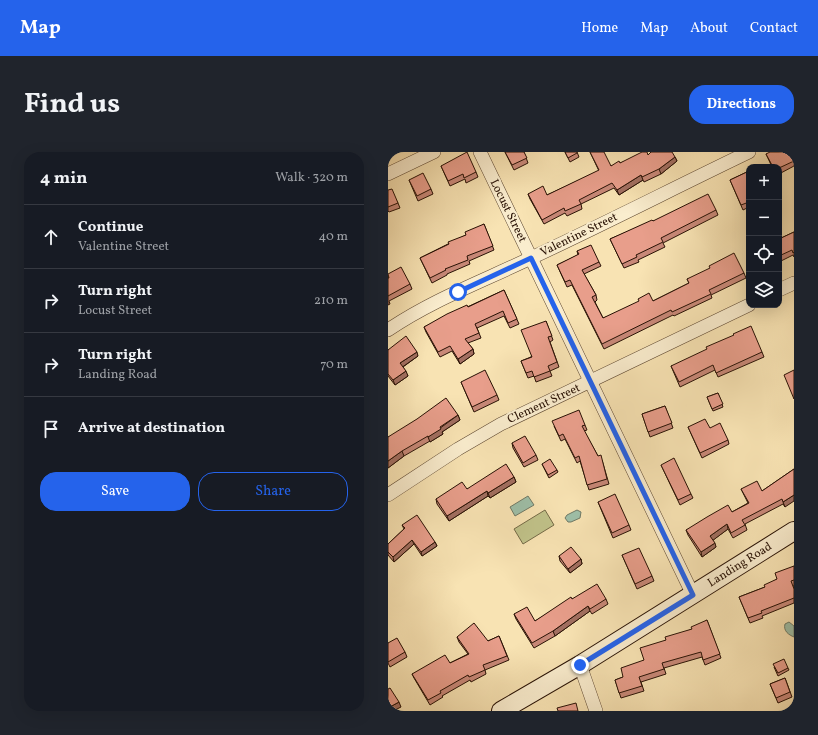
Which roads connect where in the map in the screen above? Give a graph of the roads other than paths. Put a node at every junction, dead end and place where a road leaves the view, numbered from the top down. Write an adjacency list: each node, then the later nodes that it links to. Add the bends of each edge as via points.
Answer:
1 (434, 152): 4 (street)
2 (480, 152): 5 (street, Locust Street)
3 (749, 152): 5 (street, Valentine Street)
4 (388, 174)
5 (531, 258): 9 (street, Valentine Street, via 458,292); 10 (street, Locust Street)
6 (794, 283): 7 (street)
7 (782, 289)
8 (746, 306): 10 (street, Clement Street)
9 (388, 330)
10 (591, 382): 11 (street, Clement Street, via 502,424 458,449); 13 (street, Locust Street)
11 (388, 495)
12 (794, 531): 13 (street, Landing Road)
13 (693, 595): 14 (street, Landing Road)
14 (580, 665): 15 (street, Landing Road); 16 (street)
15 (500, 711)
16 (596, 711)

